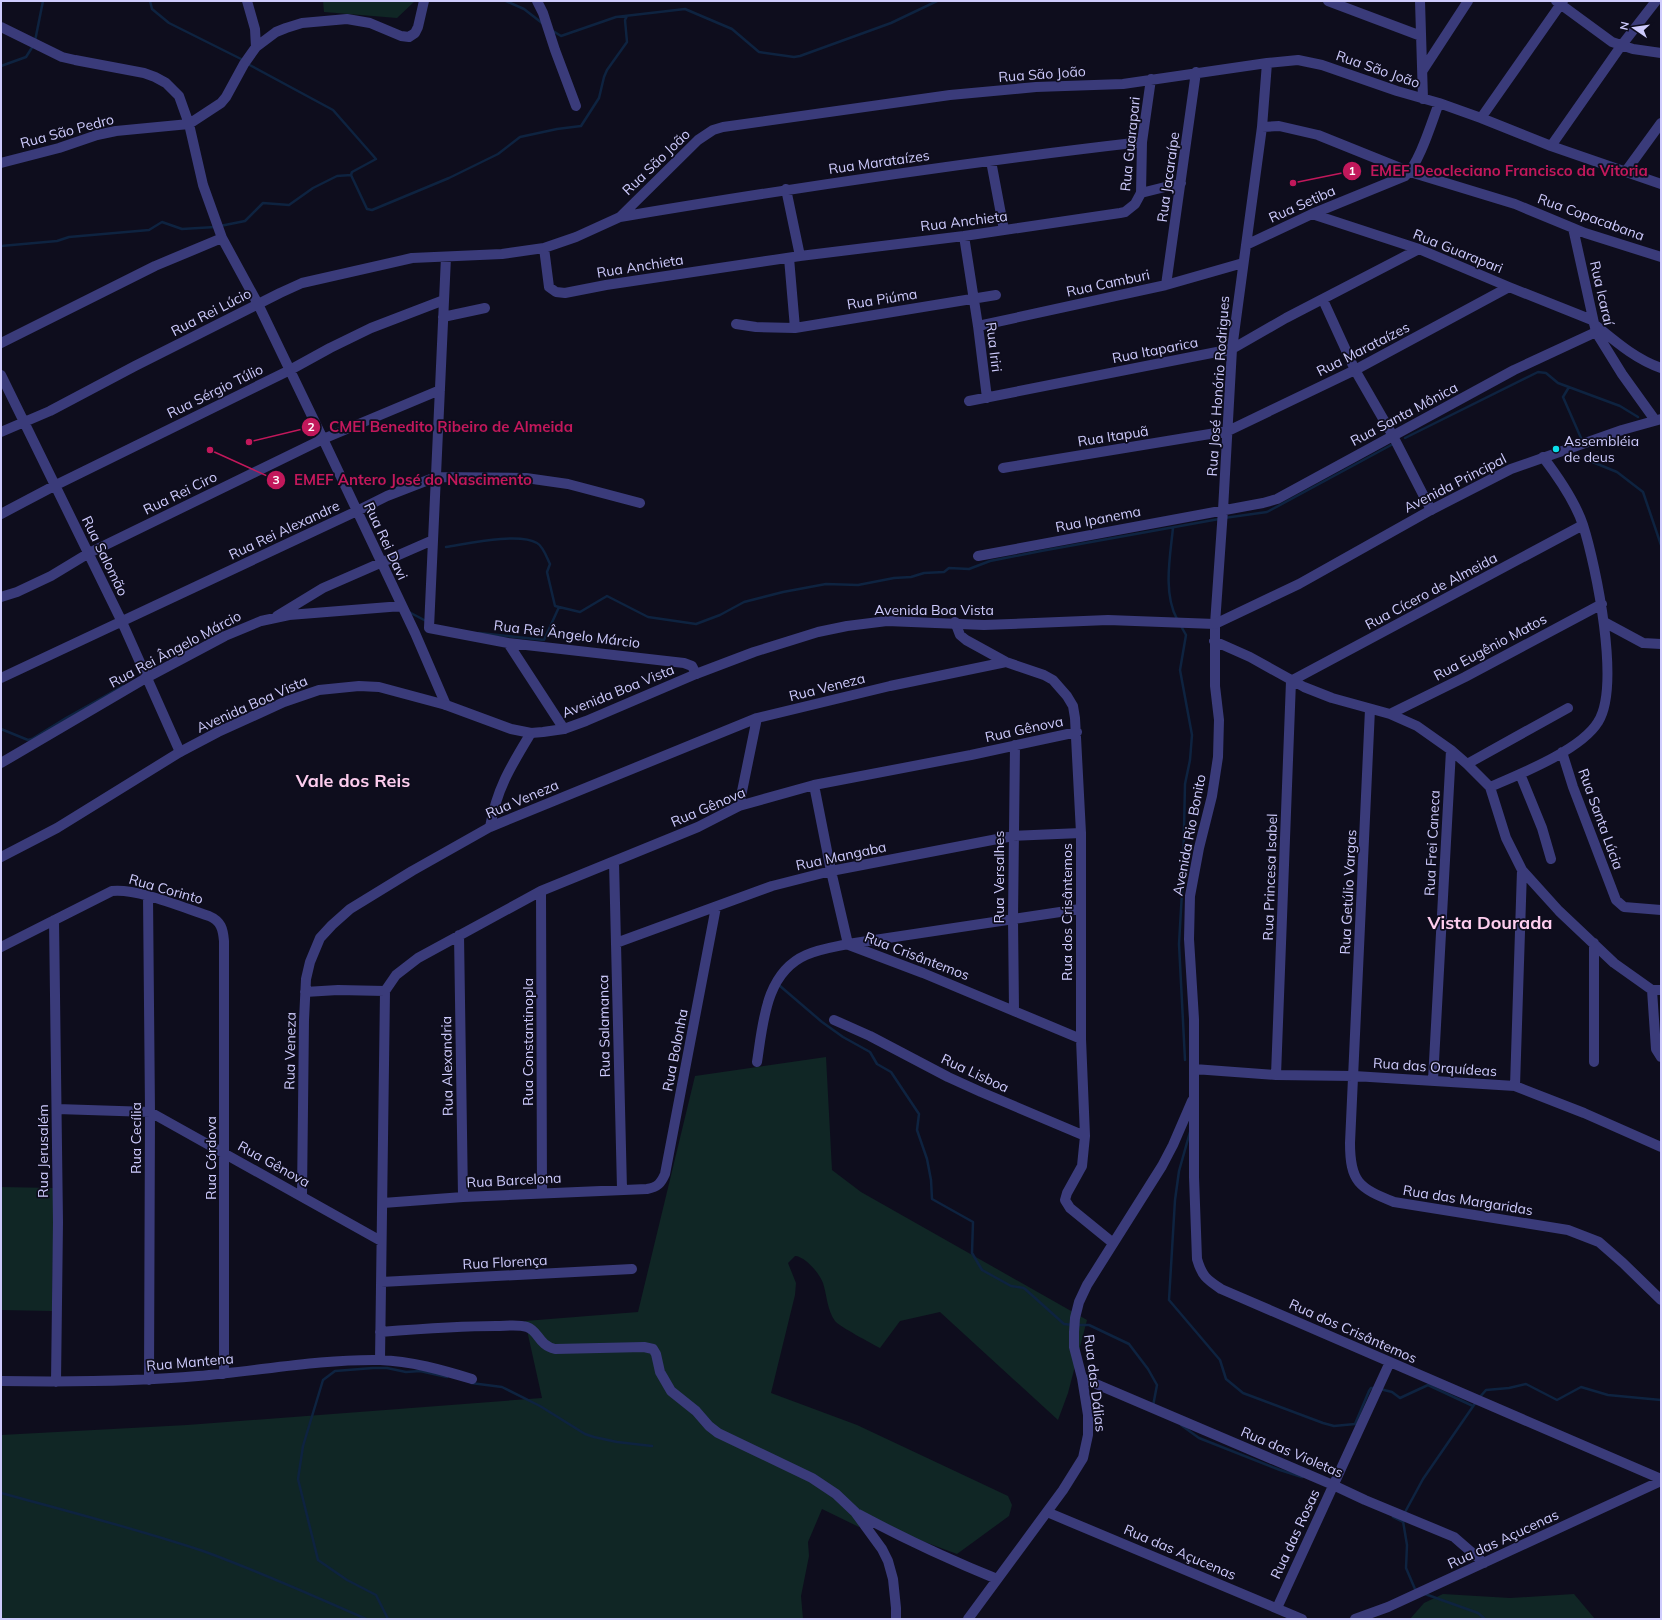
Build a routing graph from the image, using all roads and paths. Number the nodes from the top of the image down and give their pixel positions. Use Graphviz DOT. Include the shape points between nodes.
graph roads {
  1 [pos="247,1"];
  2 [pos="424,1"];
  3 [pos="537,1"];
  4 [pos="1328,1"];
  5 [pos="1420,1"];
  6 [pos="1468,1"];
  7 [pos="1656,1"];
  8 [pos="1560,2"];
  9 [pos="1,28"];
  10 [pos="1422,36"];
  11 [pos="1621,46"];
  12 [pos="256,47"];
  13 [pos="1661,53"];
  14 [pos="1267,63"];
  15 [pos="1423,70"];
  16 [pos="1196,72"];
  17 [pos="1151,79"];
  18 [pos="1423,99"];
  19 [pos="1439,103"];
  20 [pos="576,106"];
  21 [pos="1481,118"];
  22 [pos="1661,123"];
  23 [pos="189,124"];
  24 [pos="1262,127"];
  25 [pos="1142,142"];
  26 [pos="1551,146"];
  27 [pos="991,161"];
  28 [pos="1,163"];
  29 [pos="1626,171"];
  30 [pos="1410,172"];
  31 [pos="1180,184"];
  32 [pos="1661,184"];
  33 [pos="786,189"];
  34 [pos="1141,193"];
  35 [pos="1129,209"];
  36 [pos="1312,214"];
  37 [pos="620,217"];
  38 [pos="1573,228"];
  39 [pos="1004,230"];
  40 [pos="964,236"];
  41 [pos="222,238"];
  42 [pos="1246,245"];
  43 [pos="544,248"];
  44 [pos="1419,249"];
  45 [pos="800,256"];
  46 [pos="446,257"];
  47 [pos="1661,257"];
  48 [pos="789,258"];
  49 [pos="1243,263"];
  50 [pos="1166,285"];
  51 [pos="1509,287"];
  52 [pos="996,295"];
  53 [pos="973,298"];
  54 [pos="444,300"];
  55 [pos="1323,300"];
  56 [pos="258,304"];
  57 [pos="485,308"];
  58 [pos="443,317"];
  59 [pos="736,324"];
  60 [pos="1594,325"];
  61 [pos="978,326"];
  62 [pos="795,328"];
  63 [pos="1,343"];
  64 [pos="1232,349"];
  65 [pos="1661,368"];
  66 [pos="290,370"];
  67 [pos="1355,370"];
  68 [pos="1,375"];
  69 [pos="440,390"];
  70 [pos="987,398"];
  71 [pos="969,401"];
  72 [pos="1658,419"];
  73 [pos="25,421"];
  74 [pos="1228,431"];
  75 [pos="1,432"];
  76 [pos="1393,436"];
  77 [pos="323,439"];
  78 [pos="1543,457"];
  79 [pos="1003,468"];
  80 [pos="436,477"];
  81 [pos="54,486"];
  82 [pos="640,503"];
  83 [pos="1223,510"];
  84 [pos="1432,510"];
  85 [pos="357,511"];
  86 [pos="1,514"];
  87 [pos="1583,525"];
  88 [pos="433,540"];
  89 [pos="89,553"];
  90 [pos="978,556"];
  91 [pos="382,564"];
  92 [pos="1,598"];
  93 [pos="1602,604"];
  94 [pos="402,606"];
  95 [pos="275,617"];
  96 [pos="122,622"];
  97 [pos="955,622"];
  98 [pos="1604,622"];
  99 [pos="1215,624"];
  100 [pos="429,628"];
  101 [pos="415,633"];
  102 [pos="1214,641"];
  103 [pos="508,643"];
  104 [pos="1661,644"];
  105 [pos="1006,662"];
  106 [pos="696,674"];
  107 [pos="1,678"];
  108 [pos="146,678"];
  109 [pos="1291,682"];
  110 [pos="446,705"];
  111 [pos="1568,708"];
  112 [pos="1370,709"];
  113 [pos="1390,714"];
  114 [pos="757,718"];
  115 [pos="564,729"];
  116 [pos="531,732"];
  117 [pos="1077,732"];
  118 [pos="1015,745"];
  119 [pos="1450,750"];
  120 [pos="180,752"];
  121 [pos="1562,752"];
  122 [pos="1,763"];
  123 [pos="1467,764"];
  124 [pos="1520,774"];
  125 [pos="814,785"];
  126 [pos="1490,787"];
  127 [pos="739,806"];
  128 [pos="490,827"];
  129 [pos="1081,833"];
  130 [pos="1014,836"];
  131 [pos="1,857"];
  132 [pos="1551,859"];
  133 [pos="614,862"];
  134 [pos="1522,870"];
  135 [pos="831,871"];
  136 [pos="541,891"];
  137 [pos="148,896"];
  138 [pos="716,907"];
  139 [pos="1080,909"];
  140 [pos="1661,910"];
  141 [pos="1013,919"];
  142 [pos="54,920"];
  143 [pos="459,935"];
  144 [pos="224,941"];
  145 [pos="616,943"];
  146 [pos="1594,943"];
  147 [pos="848,944"];
  148 [pos="1,947"];
  149 [pos="1656,990"];
  150 [pos="385,991"];
  151 [pos="305,992"];
  152 [pos="1014,1010"];
  153 [pos="834,1020"];
  154 [pos="1081,1039"];
  155 [pos="1658,1053"];
  156 [pos="757,1062"];
  157 [pos="1594,1062"];
  158 [pos="1194,1072"];
  159 [pos="1276,1074"];
  160 [pos="1354,1076"];
  161 [pos="1433,1080"];
  162 [pos="1515,1086"];
  163 [pos="1194,1095"];
  164 [pos="57,1109"];
  165 [pos="150,1112"];
  166 [pos="1085,1136"];
  167 [pos="1661,1147"];
  168 [pos="225,1153"];
  169 [pos="622,1189"];
  170 [pos="647,1189"];
  171 [pos="542,1193"];
  172 [pos="302,1195"];
  173 [pos="463,1197"];
  174 [pos="383,1203"];
  175 [pos="381,1240"];
  176 [pos="1113,1243"];
  177 [pos="632,1269"];
  178 [pos="381,1282"];
  179 [pos="1661,1300"];
  180 [pos="380,1332"];
  181 [pos="380,1360"];
  182 [pos="1390,1362"];
  183 [pos="224,1374"];
  184 [pos="1082,1378"];
  185 [pos="472,1379"];
  186 [pos="149,1380"];
  187 [pos="1,1381"];
  188 [pos="56,1382"];
  189 [pos="1661,1480"];
  190 [pos="1333,1485"];
  191 [pos="855,1512"];
  192 [pos="1047,1512"];
  193 [pos="1484,1563"];
  194 [pos="998,1579"];
  195 [pos="1277,1608"];
  196 [pos="896,1619"];
  197 [pos="968,1619"];
  198 [pos="1302,1619"];
  199 [pos="1355,1619"];
  1 -- 12 [label="street"];
  2 -- 12 [label="street" via="418,27 409,37 370,23 347,19 302,23 276,32"];
  3 -- 20 [label="street"];
  4 -- 10 [label="street"];
  5 -- 10 [label="street"];
  6 -- 15 [label="street"];
  7 -- 11 [label="street"];
  8 -- 11 [label="street" via="1605,38"];
  8 -- 21 [label="street"];
  9 -- 23 [label="street, Rua Rei Davi" via="62,57 155,77 166,83 179,96"];
  10 -- 15 [label="street"];
  11 -- 13 [label="street"];
  11 -- 26 [label="street"];
  12 -- 23 [label="street" via="226,97"];
  14 -- 16 [label="street, Rua São João"];
  14 -- 18 [label="street, Rua São João" via="1310,61"];
  14 -- 24 [label="street, Rua José Honório Rodrigues"];
  15 -- 18 [label="street"];
  16 -- 17 [label="street, Rua São João"];
  16 -- 31 [label="street, Rua Jacaraípe"];
  17 -- 25 [label="street, Rua Guarapari"];
  17 -- 37 [label="street, Rua São João" via="1123,84 1036,86 950,95 723,127 698,140"];
  18 -- 19 [label="street, Rua São João"];
  19 -- 21 [label="street, Rua São João"];
  19 -- 30 [label="street" via="1416,163"];
  21 -- 26 [label="street, Rua São João"];
  22 -- 29 [label="street"];
  23 -- 28 [label="street, Rua São Pedro" via="97,135"];
  23 -- 41 [label="street, Rua Rei Davi" via="203,185"];
  24 -- 30 [label="street, Rua Copacabana" via="1279,126 1318,135"];
  24 -- 42 [label="street, Rua José Honório Rodrigues"];
  25 -- 27 [label="street, Rua Marataízes"];
  25 -- 34 [label="street, Rua Guarapari"];
  26 -- 29 [label="street, Rua São João"];
  27 -- 33 [label="street, Rua Marataízes"];
  27 -- 39 [label="street"];
  29 -- 32 [label="street, Rua São João"];
  30 -- 36 [label="street, Rua Setiba" via="1399,179"];
  30 -- 38 [label="street, Rua Copacabana" via="1514,204"];
  31 -- 34 [label="street"];
  31 -- 50 [label="street, Rua Jacaraípe"];
  33 -- 37 [label="street, Rua Marataízes"];
  33 -- 45 [label="street"];
  34 -- 35 [label="street, Rua Guarapari"];
  35 -- 39 [label="street, Rua Anchieta" via="1120,214"];
  36 -- 42 [label="street, Rua Setiba"];
  36 -- 44 [label="street, Rua Guarapari"];
  37 -- 43 [label="street, Rua São João"];
  38 -- 47 [label="street, Rua Copacabana"];
  38 -- 60 [label="street, Rua Icaraí"];
  39 -- 40 [label="street, Rua Anchieta"];
  40 -- 45 [label="street, Rua Anchieta"];
  40 -- 53 [label="street"];
  41 -- 56 [label="street, Rua Rei Davi"];
  41 -- 63 [label="street" via="176,256"];
  42 -- 49 [label="street, Rua José Honório Rodrigues"];
  43 -- 46 [label="street, Rua São João" via="502,254"];
  43 -- 48 [label="street, Rua Anchieta" via="549,287 560,293"];
  44 -- 51 [label="street, Rua Guarapari"];
  44 -- 55 [label="street, Rua Itaparica"];
  45 -- 48 [label="street, Rua Anchieta"];
  46 -- 54 [label="street"];
  46 -- 56 [label="street, Rua Rei Lúcio" via="412,258 302,283"];
  48 -- 62 [label="street"];
  49 -- 50 [label="street, Rua Camburi"];
  49 -- 64 [label="street, Rua José Honório Rodrigues"];
  50 -- 61 [label="street, Rua Camburi"];
  51 -- 60 [label="street, Rua Guarapari"];
  51 -- 67 [label="street, Rua Marataízes"];
  52 -- 53 [label="street, Rua Piúma"];
  53 -- 61 [label="street, Rua Iriri"];
  53 -- 62 [label="street, Rua Piúma"];
  54 -- 58 [label="street"];
  54 -- 66 [label="street, Rua Sérgio Túlio" via="371,328"];
  55 -- 64 [label="street, Rua Itaparica"];
  55 -- 67 [label="street"];
  56 -- 66 [label="street, Rua Rei Davi"];
  56 -- 73 [label="street, Rua Rei Lúcio" via="50,411"];
  57 -- 58 [label="street"];
  58 -- 69 [label="street"];
  59 -- 62 [label="street, Rua Piúma"];
  60 -- 65 [label="street, Rua Guarapari" via="1642,360"];
  60 -- 72 [label="street, Rua Icaraí" via="1622,374"];
  60 -- 76 [label="street, Rua Santa Mônica"];
  61 -- 70 [label="street, Rua Iriri"];
  64 -- 70 [label="street, Rua Itaparica"];
  64 -- 74 [label="street, Rua José Honório Rodrigues"];
  66 -- 77 [label="street, Rua Rei Davi"];
  66 -- 81 [label="street, Rua Sérgio Túlio"];
  67 -- 74 [label="street, Rua Marataízes"];
  67 -- 76 [label="street"];
  68 -- 73 [label="street, Rua Salomão"];
  69 -- 77 [label="street, Rua Rei Ciro"];
  69 -- 80 [label="street"];
  70 -- 71 [label="street, Rua Itaparica"];
  72 -- 78 [label="street, Avenida Principal"];
  73 -- 75 [label="street, Rua Rei Lúcio"];
  73 -- 81 [label="street, Rua Salomão"];
  74 -- 79 [label="street, Rua Itapuã"];
  74 -- 83 [label="street, Rua José Honório Rodrigues"];
  76 -- 83 [label="street, Rua Santa Mônica" via="1278,499"];
  76 -- 84 [label="street"];
  77 -- 85 [label="street, Rua Rei Davi"];
  77 -- 89 [label="street, Rua Rei Ciro"];
  78 -- 84 [label="street, Avenida Principal" via="1510,469"];
  78 -- 87 [label="street" via="1559,478"];
  80 -- 82 [label="street, Rua Rei Alexandre" via="533,479 568,484"];
  80 -- 85 [label="street, Rua Rei Alexandre"];
  80 -- 88 [label="street"];
  81 -- 86 [label="street, Rua Sérgio Túlio"];
  81 -- 89 [label="street, Rua Salomão"];
  83 -- 90 [label="street, Rua Ipanema"];
  83 -- 99 [label="street, Rua José Honório Rodrigues"];
  84 -- 99 [label="street, Avenida Principal" via="1299,584"];
  85 -- 91 [label="street, Rua Rei Davi"];
  85 -- 96 [label="street, Rua Rei Alexandre"];
  87 -- 93 [label="street"];
  87 -- 109 [label="street, Rua Cícero de Almeida"];
  88 -- 91 [label="street"];
  88 -- 100 [label="street"];
  89 -- 92 [label="street, Rua Rei Ciro" via="51,576"];
  89 -- 96 [label="street, Rua Salomão"];
  91 -- 94 [label="street, Rua Rei Davi"];
  91 -- 95 [label="street" via="323,588"];
  93 -- 98 [label="street"];
  93 -- 113 [label="street, Rua Eugênio Matos"];
  94 -- 95 [label="street, Rua Rei Ângelo Márcio"];
  94 -- 101 [label="street, Rua Rei Davi"];
  95 -- 108 [label="street, Rua Rei Ângelo Márcio" via="225,636"];
  96 -- 107 [label="street, Rua Rei Alexandre"];
  96 -- 108 [label="street, Rua Salomão"];
  97 -- 99 [label="street, Avenida Boa Vista" via="984,625 1108,620"];
  97 -- 105 [label="street, Rua dos Crisântemos" via="960,635"];
  97 -- 106 [label="street, Avenida Boa Vista" via="887,621 847,626 818,632 754,652"];
  98 -- 104 [label="street" via="1639,642"];
  98 -- 121 [label="street" via="1608,682 1602,714 1598,723 1583,738"];
  99 -- 102 [label="street, Avenida Rio Bonito"];
  100 -- 101 [label="street"];
  100 -- 103 [label="street, Rua Rei Ângelo Márcio"];
  101 -- 110 [label="street, Rua Rei Davi"];
  102 -- 109 [label="street"];
  102 -- 158 [label="street, Avenida Rio Bonito" via="1219,720 1218,757 1190,896"];
  103 -- 106 [label="street, Rua Rei Ângelo Márcio" via="684,663 692,666"];
  103 -- 115 [label="street"];
  105 -- 114 [label="street, Rua Veneza" via="890,686"];
  105 -- 117 [label="street, Rua dos Crisântemos" via="1044,674 1060,686 1073,706"];
  106 -- 115 [label="street, Avenida Boa Vista"];
  108 -- 120 [label="street, Rua Salomão"];
  108 -- 122 [label="street, Rua Rei Ângelo Márcio"];
  109 -- 112 [label="street"];
  109 -- 159 [label="street, Rua Princesa Isabel"];
  110 -- 116 [label="street, Avenida Boa Vista" via="511,729"];
  110 -- 120 [label="street, Avenida Boa Vista" via="370,686 319,690 252,716"];
  111 -- 123 [label="street"];
  112 -- 113 [label="street"];
  112 -- 160 [label="street, Rua Getúlio Vargas"];
  113 -- 119 [label="street" via="1417,726"];
  114 -- 127 [label="street"];
  114 -- 128 [label="street, Rua Veneza"];
  115 -- 116 [label="street, Avenida Boa Vista"];
  116 -- 128 [label="street" via="508,770 495,803"];
  117 -- 118 [label="street, Rua Gênova"];
  117 -- 129 [label="street, Rua dos Crisântemos"];
  118 -- 125 [label="street, Rua Gênova"];
  118 -- 130 [label="street, Rua Versalhes"];
  119 -- 123 [label="street"];
  119 -- 161 [label="street, Rua Frei Caneca"];
  120 -- 131 [label="street, Avenida Boa Vista" via="57,828"];
  121 -- 124 [label="street"];
  121 -- 140 [label="street, Rua Santa Lúcia" via="1614,895 1620,905 1624,908"];
  123 -- 126 [label="street"];
  124 -- 126 [label="street"];
  124 -- 132 [label="street" via="1542,828"];
  125 -- 127 [label="street, Rua Gênova"];
  125 -- 135 [label="street, Rua Crisântemos"];
  126 -- 134 [label="street" via="1506,838"];
  127 -- 133 [label="street, Rua Gênova"];
  128 -- 151 [label="street, Rua Veneza" via="350,909 332,924 320,938 313,955"];
  129 -- 130 [label="street, Rua Mangaba"];
  129 -- 139 [label="street, Rua dos Crisântemos"];
  130 -- 135 [label="street, Rua Mangaba"];
  130 -- 141 [label="street, Rua Versalhes"];
  133 -- 136 [label="street, Rua Gênova"];
  133 -- 145 [label="street, Rua Salamanca"];
  134 -- 146 [label="street" via="1559,911"];
  134 -- 162 [label="street"];
  135 -- 138 [label="street, Rua Mangaba" via="772,886"];
  135 -- 147 [label="street, Rua Crisântemos"];
  136 -- 143 [label="street, Rua Gênova"];
  136 -- 171 [label="street, Rua Constantinopla"];
  137 -- 142 [label="street, Rua Corinto" via="112,890"];
  137 -- 144 [label="street, Rua Corinto" via="213,917 221,924"];
  137 -- 165 [label="street, Rua Cecília"];
  138 -- 145 [label="street, Rua Mangaba"];
  138 -- 170 [label="street, Rua Bolonha" via="666,1174 656,1188"];
  139 -- 141 [label="street"];
  139 -- 154 [label="street, Rua dos Crisântemos"];
  141 -- 147 [label="street"];
  141 -- 152 [label="street, Rua Versalhes"];
  142 -- 148 [label="street, Rua Corinto"];
  142 -- 164 [label="street, Rua Jerusalém"];
  143 -- 150 [label="street, Rua Gênova" via="404,968"];
  143 -- 173 [label="street, Rua Alexandria"];
  144 -- 168 [label="street, Rua Córdova"];
  145 -- 169 [label="street, Rua Salamanca"];
  146 -- 149 [label="street" via="1614,963"];
  146 -- 157 [label="street"];
  147 -- 152 [label="street, Rua Crisântemos"];
  147 -- 156 [label="street" via="818,950 805,956 794,962 776,982 765,1011"];
  149 -- 155 [label="street"];
  150 -- 151 [label="street"];
  150 -- 174 [label="street"];
  151 -- 172 [label="street, Rua Veneza"];
  152 -- 154 [label="street, Rua Crisântemos"];
  153 -- 166 [label="street, Rua Lisboa" via="948,1077"];
  154 -- 166 [label="street, Rua dos Crisântemos"];
  158 -- 159 [label="street, Rua das Orquídeas"];
  158 -- 163 [label="street, Avenida Rio Bonito"];
  159 -- 160 [label="street, Rua das Orquídeas"];
  160 -- 161 [label="street, Rua das Orquídeas"];
  160 -- 179 [label="street, Rua das Margaridas" via="1350,1160 1356,1178 1364,1187 1394,1202 1568,1230 1583,1235 1599,1242"];
  161 -- 162 [label="street, Rua das Orquídeas"];
  162 -- 167 [label="street, Rua das Orquídeas"];
  163 -- 176 [label="street, Rua das Dálias" via="1162,1166"];
  163 -- 182 [label="street, Rua dos Crisântemos" via="1197,1259 1206,1279 1221,1289"];
  164 -- 165 [label="street, Rua Gênova"];
  164 -- 188 [label="street, Rua Jerusalém"];
  165 -- 168 [label="street, Rua Gênova"];
  165 -- 186 [label="street, Rua Cecília"];
  166 -- 176 [label="street, Rua dos Crisântemos" via="1082,1166 1065,1200 1070,1208"];
  168 -- 172 [label="street, Rua Gênova"];
  168 -- 183 [label="street, Rua Córdova"];
  169 -- 170 [label="street, Rua Barcelona"];
  169 -- 171 [label="street, Rua Barcelona"];
  171 -- 173 [label="street, Rua Barcelona"];
  172 -- 175 [label="street, Rua Gênova"];
  173 -- 174 [label="street, Rua Barcelona"];
  174 -- 175 [label="street"];
  175 -- 178 [label="street"];
  176 -- 184 [label="street, Rua das Dálias" via="1079,1302 1075,1318 1074,1347"];
  177 -- 178 [label="street, Rua Florença"];
  178 -- 180 [label="street"];
  180 -- 181 [label="street"];
  180 -- 191 [label="street" via="522,1326 532,1330 548,1348 652,1349 656,1354 662,1377 671,1391 696,1411 708,1426 812,1478 836,1494"];
  181 -- 183 [label="street, Rua Mantena" via="306,1363"];
  181 -- 185 [label="street, Rua Mantena" via="430,1367"];
  182 -- 189 [label="street, Rua dos Crisântemos"];
  182 -- 190 [label="street, Rua das Rosas"];
  183 -- 186 [label="street, Rua Mantena"];
  184 -- 190 [label="street, Rua das Violetas"];
  184 -- 192 [label="street, Rua das Dálias" via="1088,1415 1087,1447 1076,1471"];
  186 -- 188 [label="street, Rua Mantena"];
  187 -- 188 [label="street, Rua Mantena"];
  189 -- 193 [label="street, Rua das Açucenas"];
  190 -- 193 [label="street, Rua das Violetas" via="1454,1537"];
  190 -- 195 [label="street, Rua das Rosas"];
  191 -- 194 [label="street" via="958,1563"];
  191 -- 196 [label="street" via="888,1561 893,1580"];
  192 -- 194 [label="street, Rua das Dálias"];
  192 -- 195 [label="street, Rua das Açucenas"];
  193 -- 199 [label="street, Rua das Açucenas" via="1388,1607"];
  194 -- 197 [label="street, Rua das Dálias"];
  195 -- 198 [label="street, Rua das Açucenas"];
}
